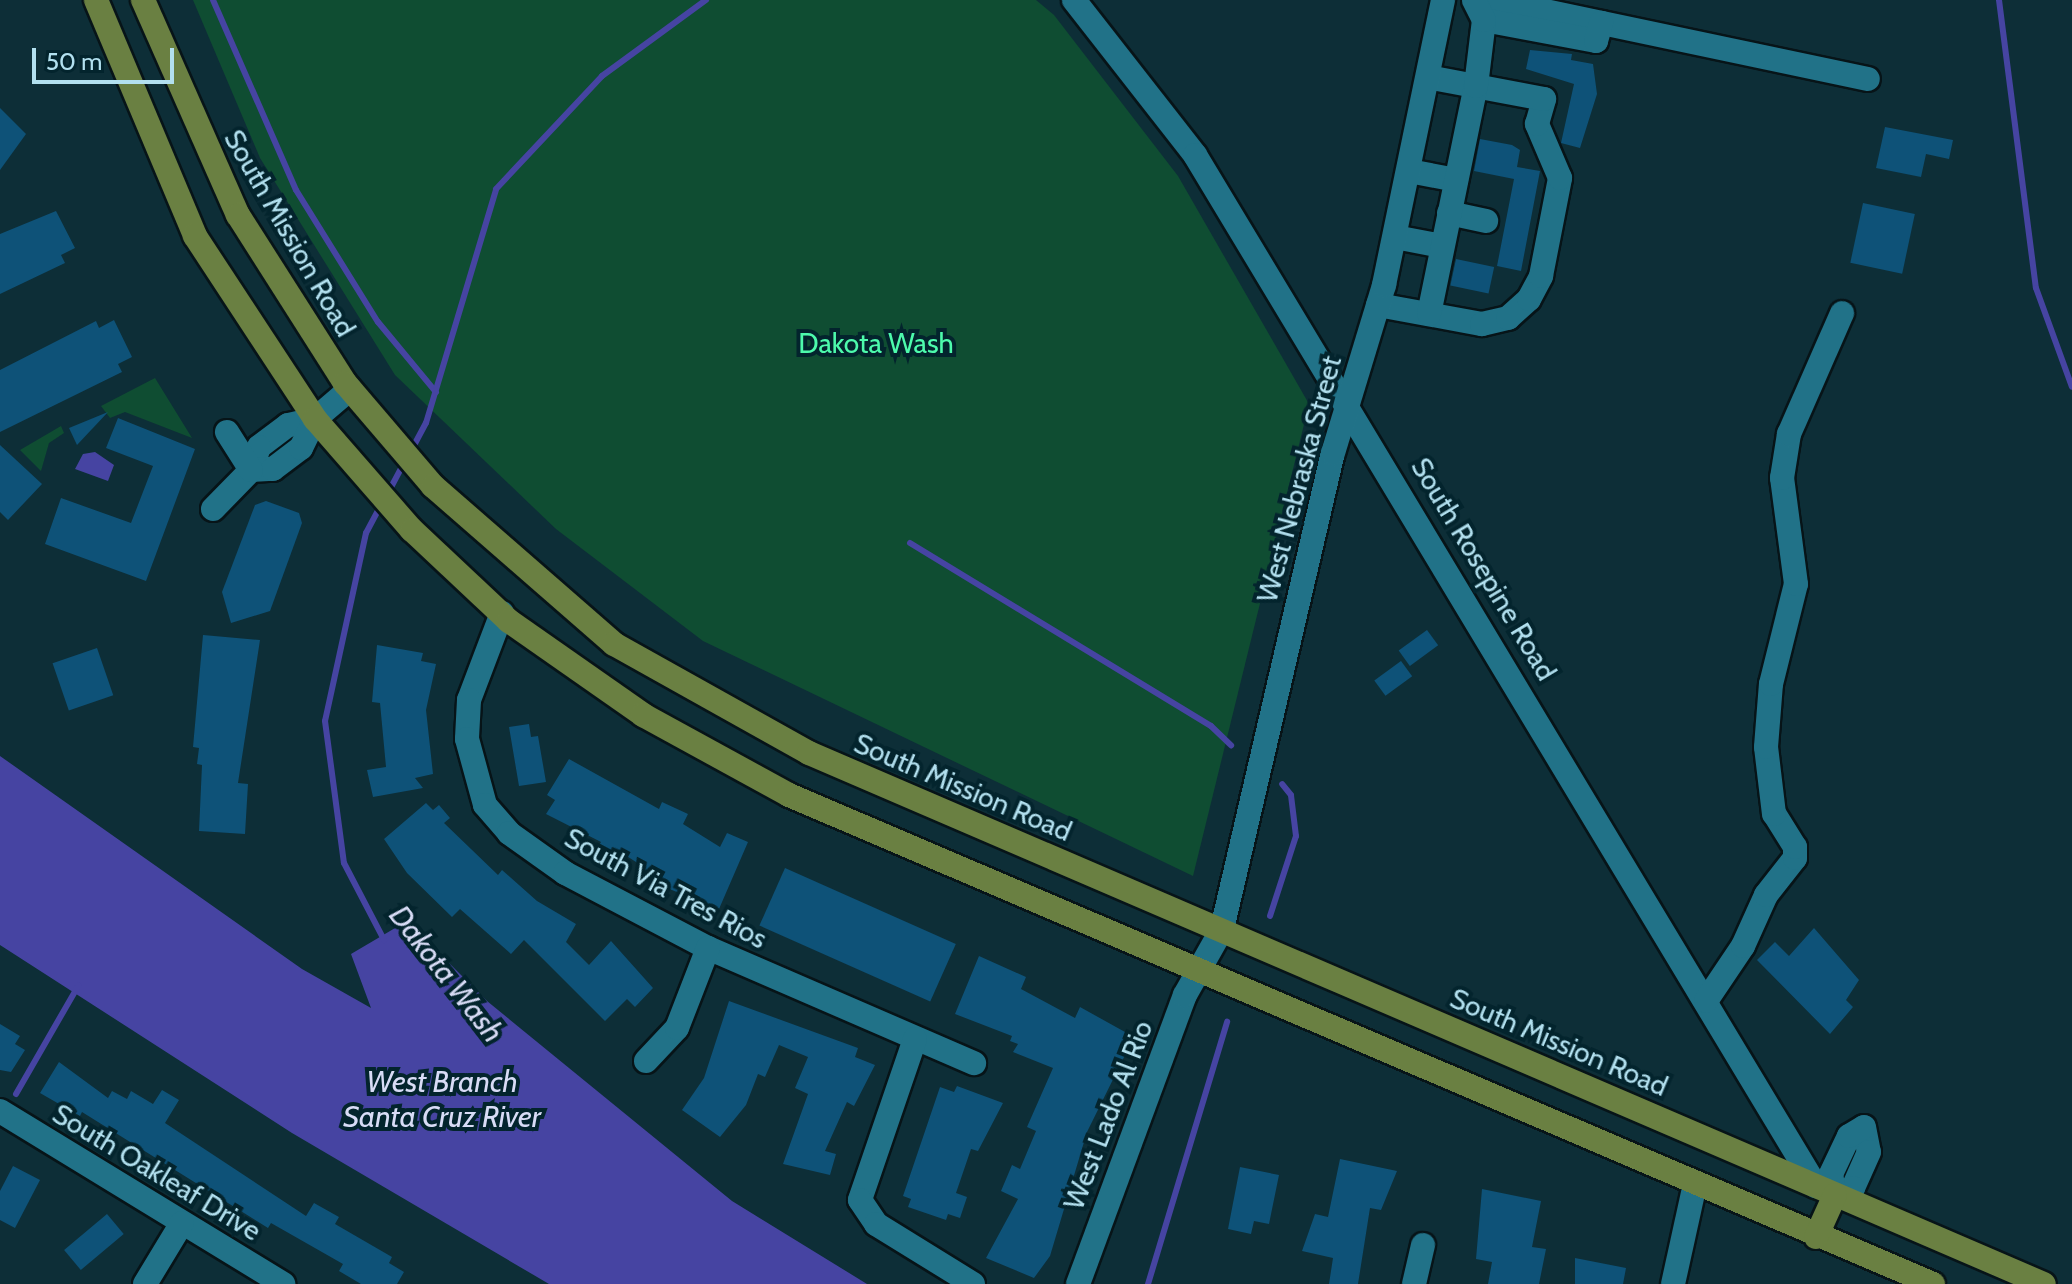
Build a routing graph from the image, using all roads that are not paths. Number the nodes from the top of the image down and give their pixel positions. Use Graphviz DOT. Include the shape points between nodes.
graph roads {
  1 [pos="96,0"];
  2 [pos="143,0"];
  3 [pos="1074,0"];
  4 [pos="1443,0"];
  5 [pos="1484,7"];
  6 [pos="1428,77"];
  7 [pos="1868,79"];
  8 [pos="1476,86"];
  9 [pos="1409,171"];
  10 [pos="1456,180"];
  11 [pos="1449,213"];
  12 [pos="1486,221"];
  13 [pos="1395,237"];
  14 [pos="1442,246"];
  15 [pos="1378,305"];
  16 [pos="1842,313"];
  17 [pos="1429,314"];
  18 [pos="350,389"];
  19 [pos="1349,401"];
  20 [pos="315,419"];
  21 [pos="229,436"];
  22 [pos="251,470"];
  23 [pos="213,509"];
  24 [pos="502,613"];
  25 [pos="744,720"];
  26 [pos="723,759"];
  27 [pos="1222,929"];
  28 [pos="708,948"];
  29 [pos="1199,969"];
  30 [pos="1706,1001"];
  31 [pos="915,1039"];
  32 [pos="646,1061"];
  33 [pos="974,1063"];
  34 [pos="1,1114"];
  35 [pos="1695,1184"];
  36 [pos="1825,1190"];
  37 [pos="182,1223"];
  38 [pos="1816,1237"];
  39 [pos="1423,1245"];
  40 [pos="1918,1281"];
  41 [pos="145,1284"];
  42 [pos="283,1284"];
  43 [pos="973,1284"];
  44 [pos="1078,1284"];
  45 [pos="1414,1284"];
  46 [pos="1673,1284"];
  47 [pos="2044,1284"];
  1 -- 20 [label="main road" via="195,236"];
  2 -- 18 [label="main road, South Mission Road" via="238,215 295,313"];
  3 -- 19 [label="street, South Rosepine Road" via="1195,155"];
  4 -- 6 [label="street, West Nebraska Street"];
  5 -- 7 [label="street" via="1601,23"];
  5 -- 8 [label="street"];
  6 -- 8 [label="street"];
  6 -- 9 [label="street, West Nebraska Street"];
  8 -- 10 [label="street"];
  8 -- 17 [label="street" via="1544,99 1537,124 1560,178 1541,276 1529,299 1508,318 1482,324"];
  9 -- 10 [label="street"];
  9 -- 13 [label="street, West Nebraska Street"];
  10 -- 11 [label="street"];
  11 -- 12 [label="street"];
  11 -- 14 [label="street"];
  13 -- 14 [label="street"];
  13 -- 15 [label="street, West Nebraska Street"];
  14 -- 17 [label="street"];
  15 -- 17 [label="street"];
  15 -- 19 [label="street, West Nebraska Street"];
  16 -- 30 [label="street" via="1789,434 1782,478 1796,584 1771,684 1766,747 1774,814 1795,847 1795,858 1766,895 1743,946"];
  18 -- 20 [label="street"];
  18 -- 25 [label="main road, South Mission Road" via="433,486 614,644"];
  19 -- 27 [label="street, West Nebraska Street"];
  19 -- 30 [label="street, South Rosepine Road"];
  20 -- 22 [label="street" via="288,425 259,447"];
  20 -- 24 [label="main road" via="412,530"];
  21 -- 22 [label="street"];
  22 -- 23 [label="street"];
  24 -- 26 [label="main road" via="643,715"];
  24 -- 28 [label="street, South Via Tres Rios" via="469,700 471,764 485,805 509,833 565,873"];
  25 -- 26 [label="main road"];
  25 -- 27 [label="main road, South Mission Road" via="1012,842"];
  26 -- 29 [label="main road" via="789,795"];
  27 -- 29 [label="street, West Nebraska Street"];
  27 -- 36 [label="main road, South Mission Road"];
  28 -- 31 [label="street, South Via Tres Rios"];
  28 -- 32 [label="street" via="677,1028"];
  29 -- 35 [label="main road"];
  29 -- 44 [label="street, West Lado Al Rio"];
  30 -- 36 [label="street, South Rosepine Road"];
  31 -- 33 [label="street, South Via Tres Rios"];
  31 -- 43 [label="street" via="860,1200 876,1224"];
  34 -- 37 [label="street, South Oakleaf Drive"];
  35 -- 38 [label="main road"];
  35 -- 46 [label="street"];
  36 -- 38 [label="main road"];
  36 -- 47 [label="main road, South Mission Road"];
  37 -- 41 [label="street"];
  37 -- 42 [label="street, South Oakleaf Drive"];
  38 -- 40 [label="main road"];
  39 -- 45 [label="street"];
}
